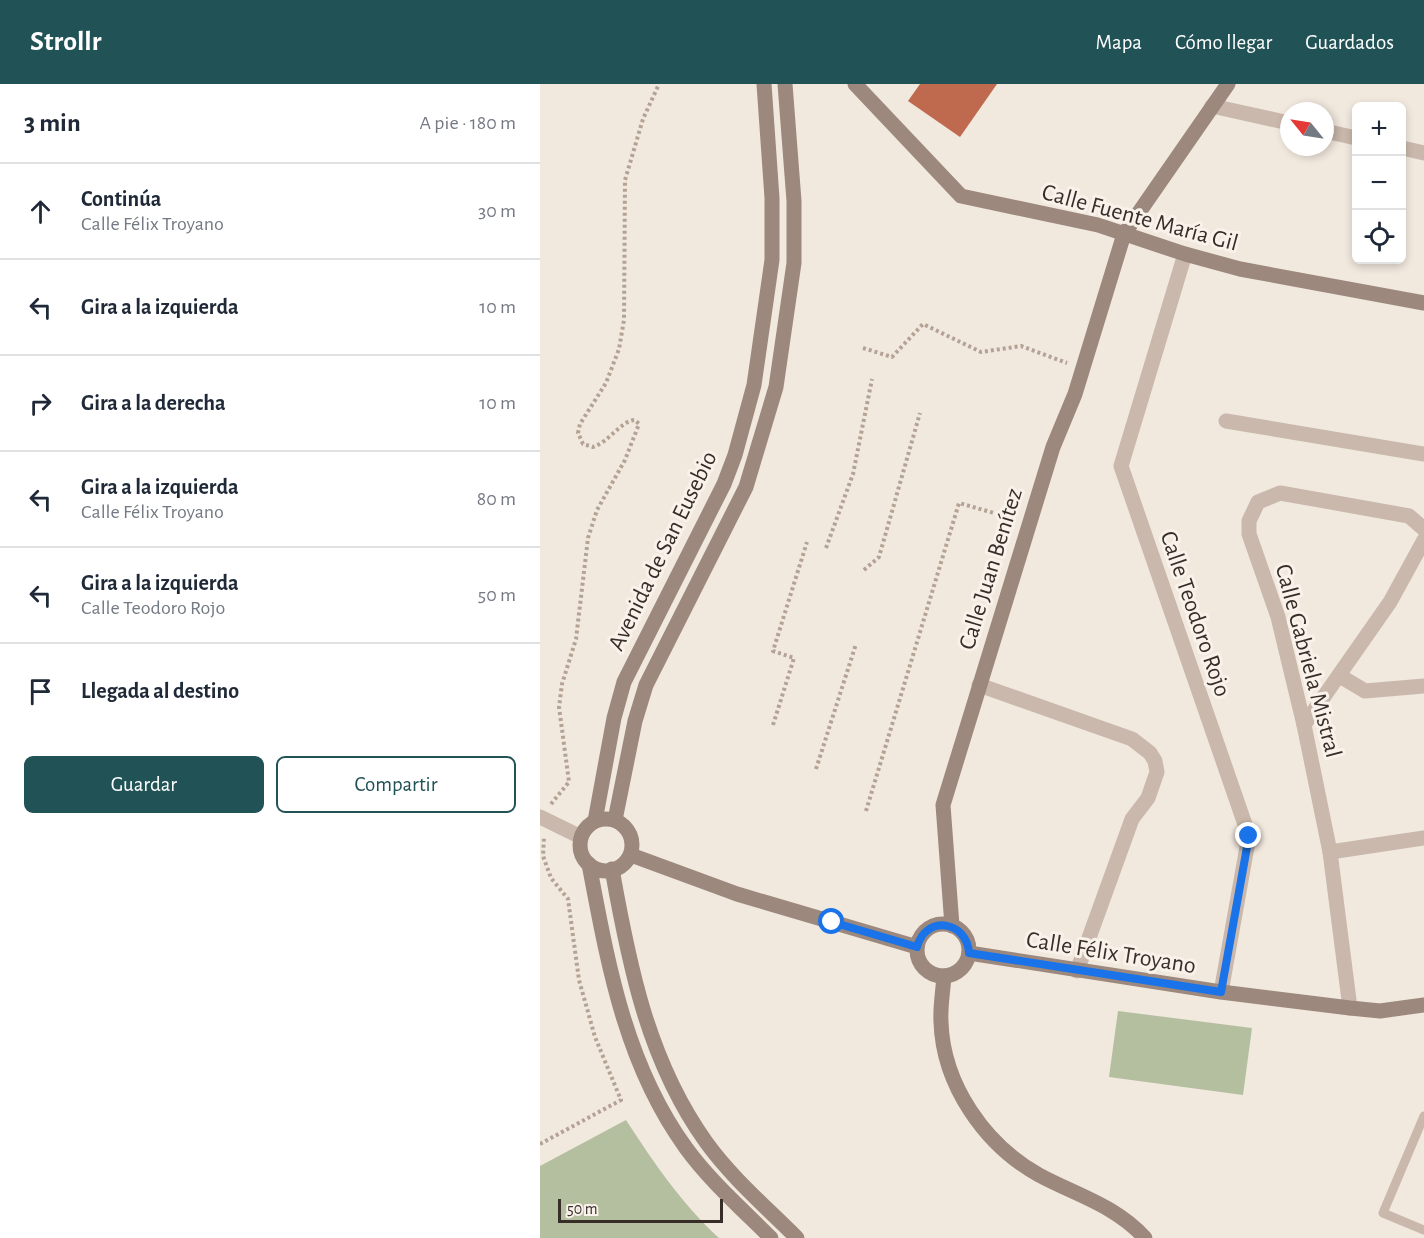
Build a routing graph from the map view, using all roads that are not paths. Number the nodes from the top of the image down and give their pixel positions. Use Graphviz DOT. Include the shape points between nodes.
graph roads {
  1 [pos="764,84"];
  2 [pos="785,84"];
  3 [pos="855,84"];
  4 [pos="1228,84"];
  5 [pos="1212,106"];
  6 [pos="1280,121"];
  7 [pos="1334,133"];
  8 [pos="1352,137"];
  9 [pos="1406,149"];
  10 [pos="1424,153"];
  11 [pos="1125,234"];
  12 [pos="1185,254"];
  13 [pos="1424,303"];
  14 [pos="1226,421"];
  15 [pos="1424,454"];
  16 [pos="1424,529"];
  17 [pos="1424,540"];
  18 [pos="1340,676"];
  19 [pos="979,685"];
  20 [pos="1424,686"];
  21 [pos="1304,725"];
  22 [pos="542,817"];
  23 [pos="615,820"];
  24 [pos="595,822"];
  25 [pos="581,837"];
  26 [pos="1424,838"];
  27 [pos="1330,852"];
  28 [pos="631,855"];
  29 [pos="589,864"];
  30 [pos="612,869"];
  31 [pos="952,926"];
  32 [pos="917,947"];
  33 [pos="969,953"];
  34 [pos="1077,971"];
  35 [pos="944,976"];
  36 [pos="1221,992"];
  37 [pos="1424,1005"];
  38 [pos="1350,1008"];
  39 [pos="1424,1116"];
  40 [pos="1424,1230"];
  41 [pos="771,1238"];
  42 [pos="797,1238"];
  43 [pos="1144,1238"];
  1 -- 24 [label="street, Avenida de San Eusebio" via="772,260 754,385 724,484 624,682"];
  2 -- 23 [label="street, Avenida de San Eusebio" via="794,201 794,263 774,397 746,487 646,685"];
  3 -- 11 [label="street, Calle Fuente María Gil" via="961,196"];
  4 -- 5 [label="street, Calle Juan Benítez"];
  5 -- 6 [label="street"];
  5 -- 11 [label="street, Calle Juan Benítez"];
  7 -- 8 [label="street"];
  9 -- 10 [label="street"];
  11 -- 12 [label="street, Calle Fuente María Gil"];
  11 -- 19 [label="street, Calle Juan Benítez"];
  12 -- 13 [label="street, Calle Fuente María Gil" via="1240,269"];
  12 -- 36 [label="street, Calle Teodoro Rojo" via="1121,466 1249,836"];
  14 -- 15 [label="street"];
  16 -- 21 [label="street, Calle Gabriela Mistral" via="1409,516 1280,493 1265,497 1253,508 1249,534 1278,618"];
  17 -- 18 [label="street" via="1390,602"];
  18 -- 20 [label="street" via="1365,691"];
  18 -- 21 [label="street"];
  19 -- 31 [label="street, Calle Juan Benítez" via="944,805"];
  19 -- 34 [label="street" via="1132,738 1155,761 1153,787 1132,819"];
  21 -- 27 [label="street, Calle Gabriela Mistral"];
  22 -- 25 [label="street"];
  23 -- 24 [label="street"];
  23 -- 28 [label="street" via="629,831"];
  24 -- 25 [label="street"];
  25 -- 29 [label="street" via="582,854"];
  26 -- 27 [label="street"];
  27 -- 38 [label="street, Calle Gabriela Mistral"];
  28 -- 30 [label="street"];
  28 -- 32 [label="street" via="737,894"];
  29 -- 30 [label="street" via="601,871"];
  29 -- 41 [label="street" via="607,960 639,1065 686,1148 711,1179"];
  30 -- 42 [label="street" via="627,954 659,1059 706,1142 731,1173"];
  31 -- 32 [label="street" via="943,924 928,930"];
  31 -- 33 [label="street" via="965,937"];
  32 -- 35 [label="street" via="923,968"];
  33 -- 34 [label="street, Calle Félix Troyano"];
  33 -- 35 [label="street" via="962,969 955,975"];
  34 -- 36 [label="street, Calle Félix Troyano"];
  35 -- 43 [label="street" via="941,1021 946,1054 961,1094 985,1131 1020,1162 1103,1204"];
  36 -- 38 [label="street, Calle Félix Troyano"];
  37 -- 38 [label="street, Calle Félix Troyano" via="1380,1011"];
  39 -- 40 [label="lane" via="1383,1213"];
}
